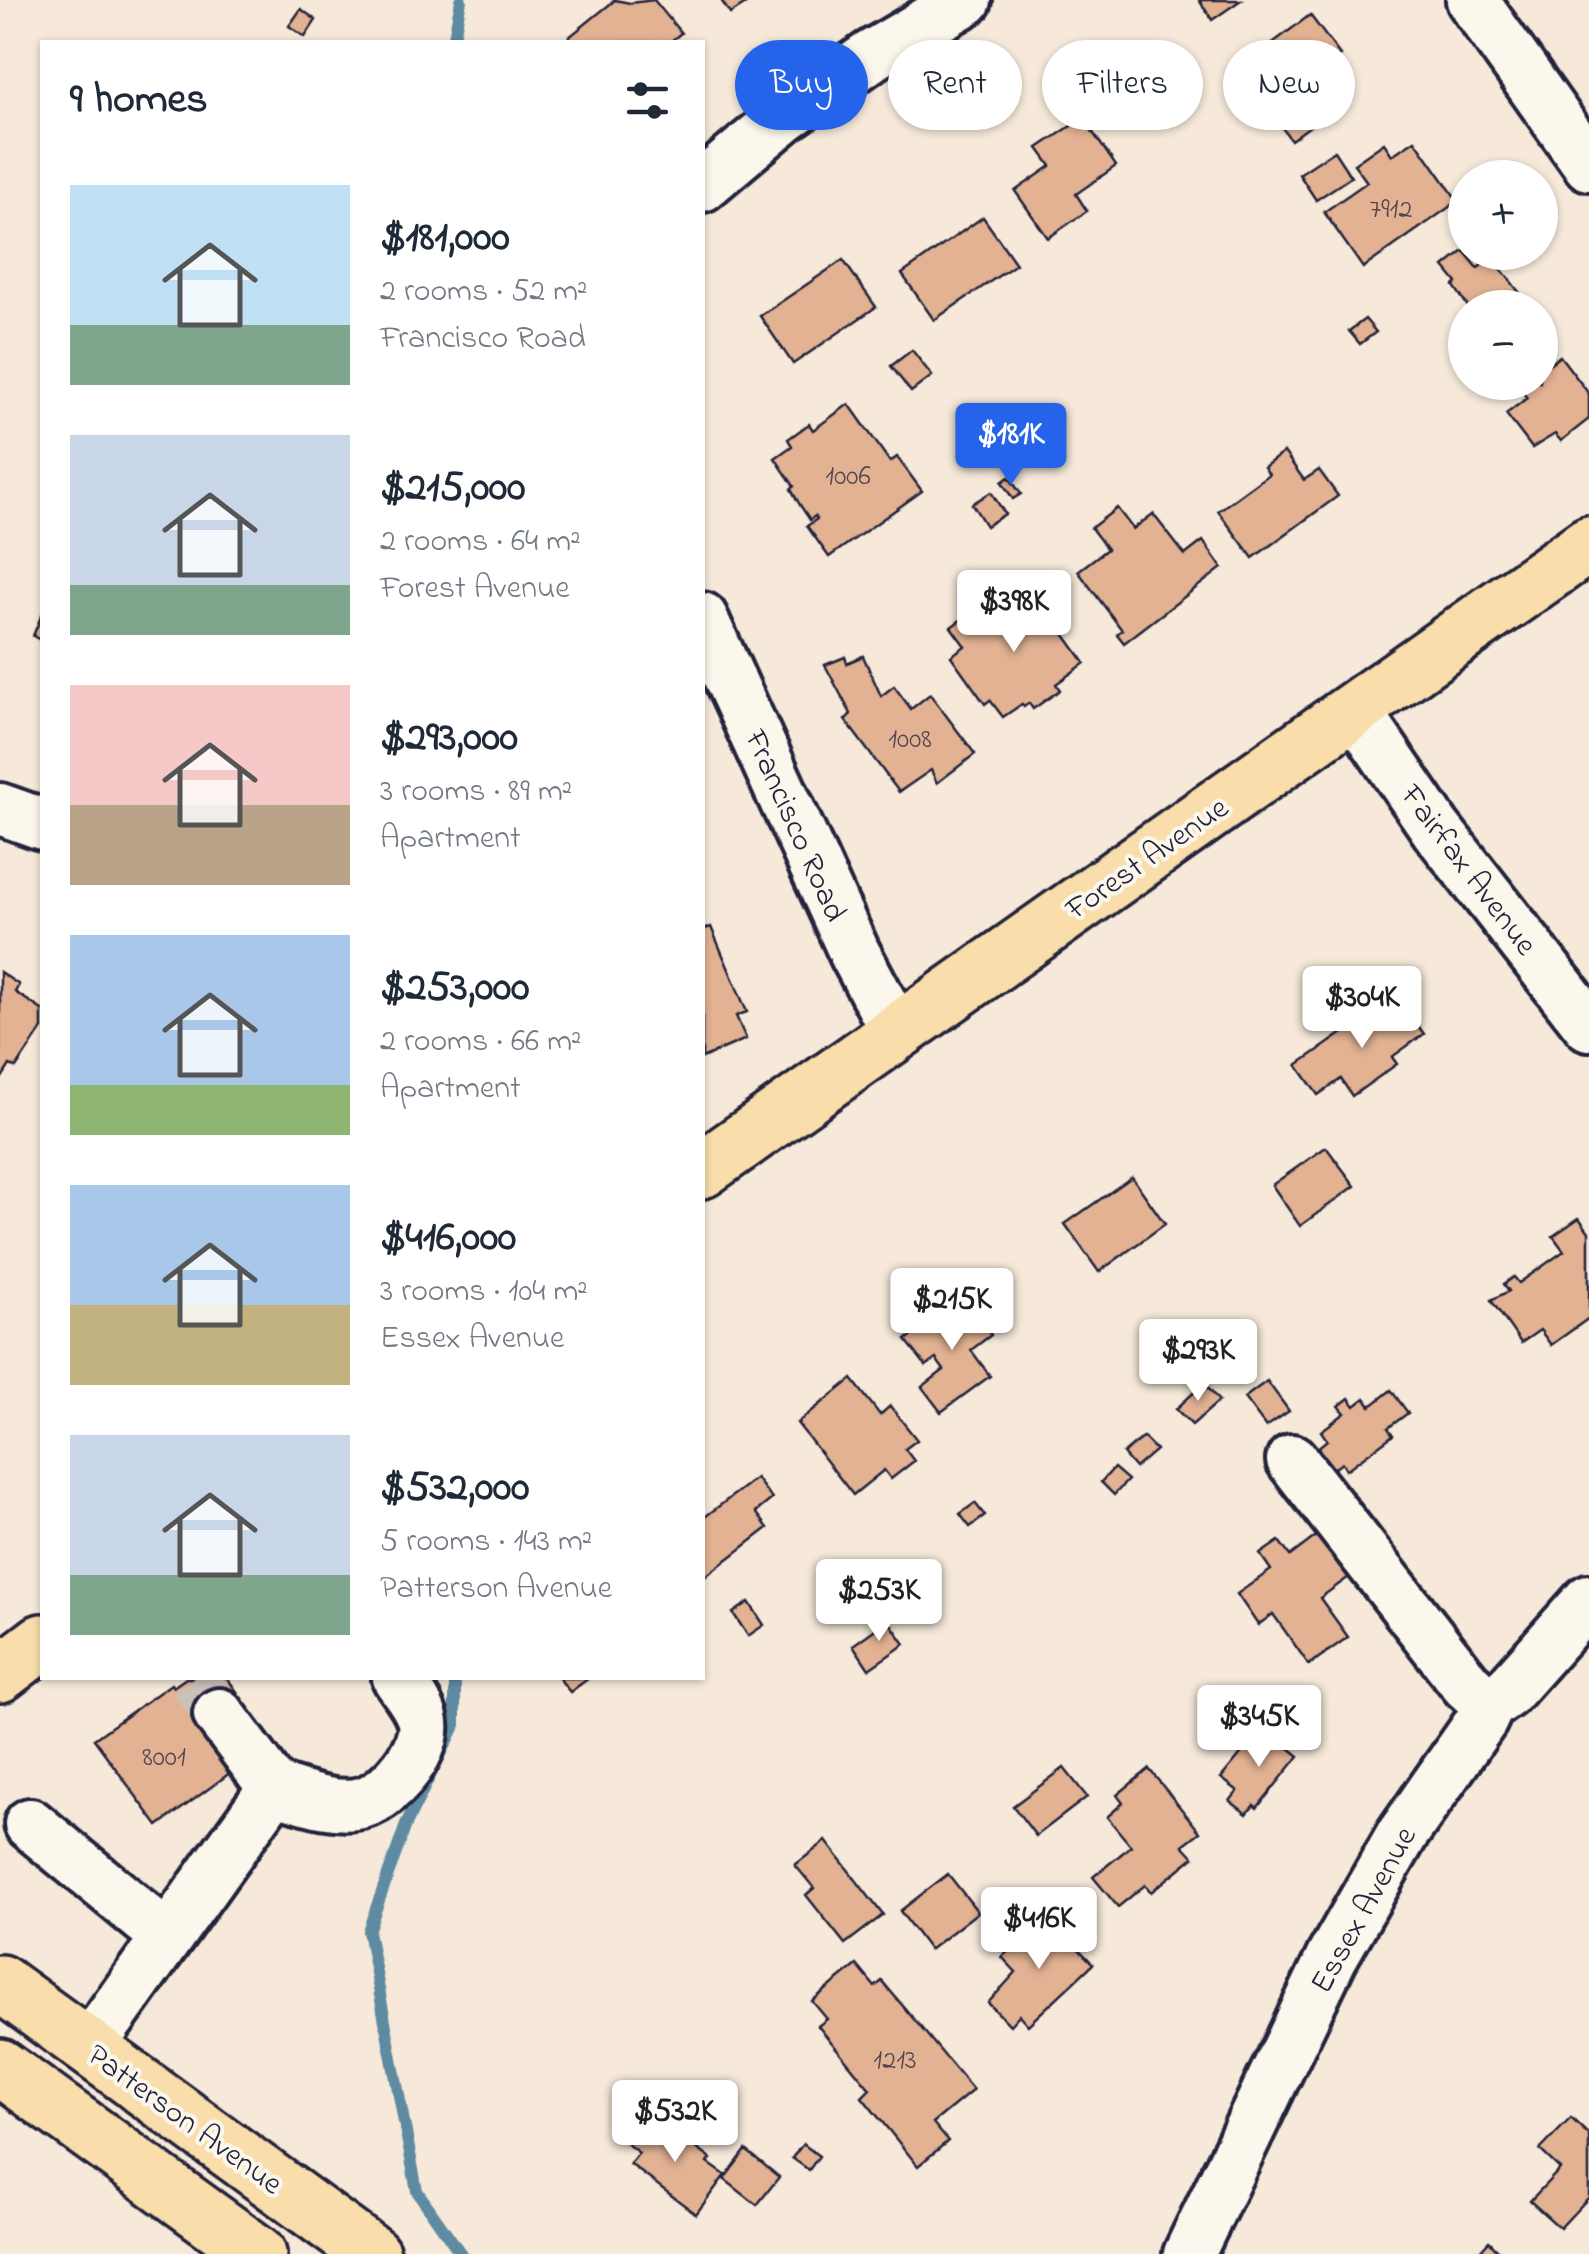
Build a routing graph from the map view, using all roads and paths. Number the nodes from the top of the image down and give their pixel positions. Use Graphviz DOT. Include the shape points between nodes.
graph roads {
  1 [pos="966,0"];
  2 [pos="1472,0"];
  3 [pos="1589,166"];
  4 [pos="705,183"];
  5 [pos="1589,544"];
  6 [pos="705,625"];
  7 [pos="1355,710"];
  8 [pos="0,809"];
  9 [pos="40,823"];
  10 [pos="1589,1025"];
  11 [pos="896,1030"];
  12 [pos="705,1168"];
  13 [pos="1292,1460"];
  14 [pos="1589,1600"];
  15 [pos="40,1644"];
  16 [pos="0,1674"];
  17 [pos="399,1680"];
  18 [pos="1488,1705"];
  19 [pos="218,1714"];
  20 [pos="274,1788"];
  21 [pos="30,1824"];
  22 [pos="167,1937"];
  23 [pos="0,1983"];
  24 [pos="88,2047"];
  25 [pos="0,2067"];
  26 [pos="356,2249"];
  27 [pos="258,2254"];
  28 [pos="1189,2254"];
  1 -- 4 [label="street" via="784,117"];
  2 -- 3 [label="street"];
  5 -- 7 [label="main road, Forest Avenue"];
  6 -- 11 [label="street, Francisco Road"];
  7 -- 10 [label="street, Fairfax Avenue" via="1436,829"];
  7 -- 11 [label="main road, Forest Avenue"];
  8 -- 9 [label="street"];
  11 -- 12 [label="main road, Forest Avenue"];
  13 -- 18 [label="street"];
  14 -- 18 [label="street, Essex Avenue"];
  15 -- 16 [label="main road"];
  17 -- 20 [label="street" via="423,1720 402,1778 365,1802 335,1804"];
  18 -- 28 [label="street, Essex Avenue" via="1332,1957"];
  19 -- 20 [label="street"];
  20 -- 22 [label="street"];
  21 -- 22 [label="street"];
  22 -- 24 [label="street"];
  23 -- 24 [label="main road, Patterson Avenue"];
  24 -- 26 [label="main road, Patterson Avenue"];
  25 -- 27 [label="main road, Patterson Avenue"];
}
